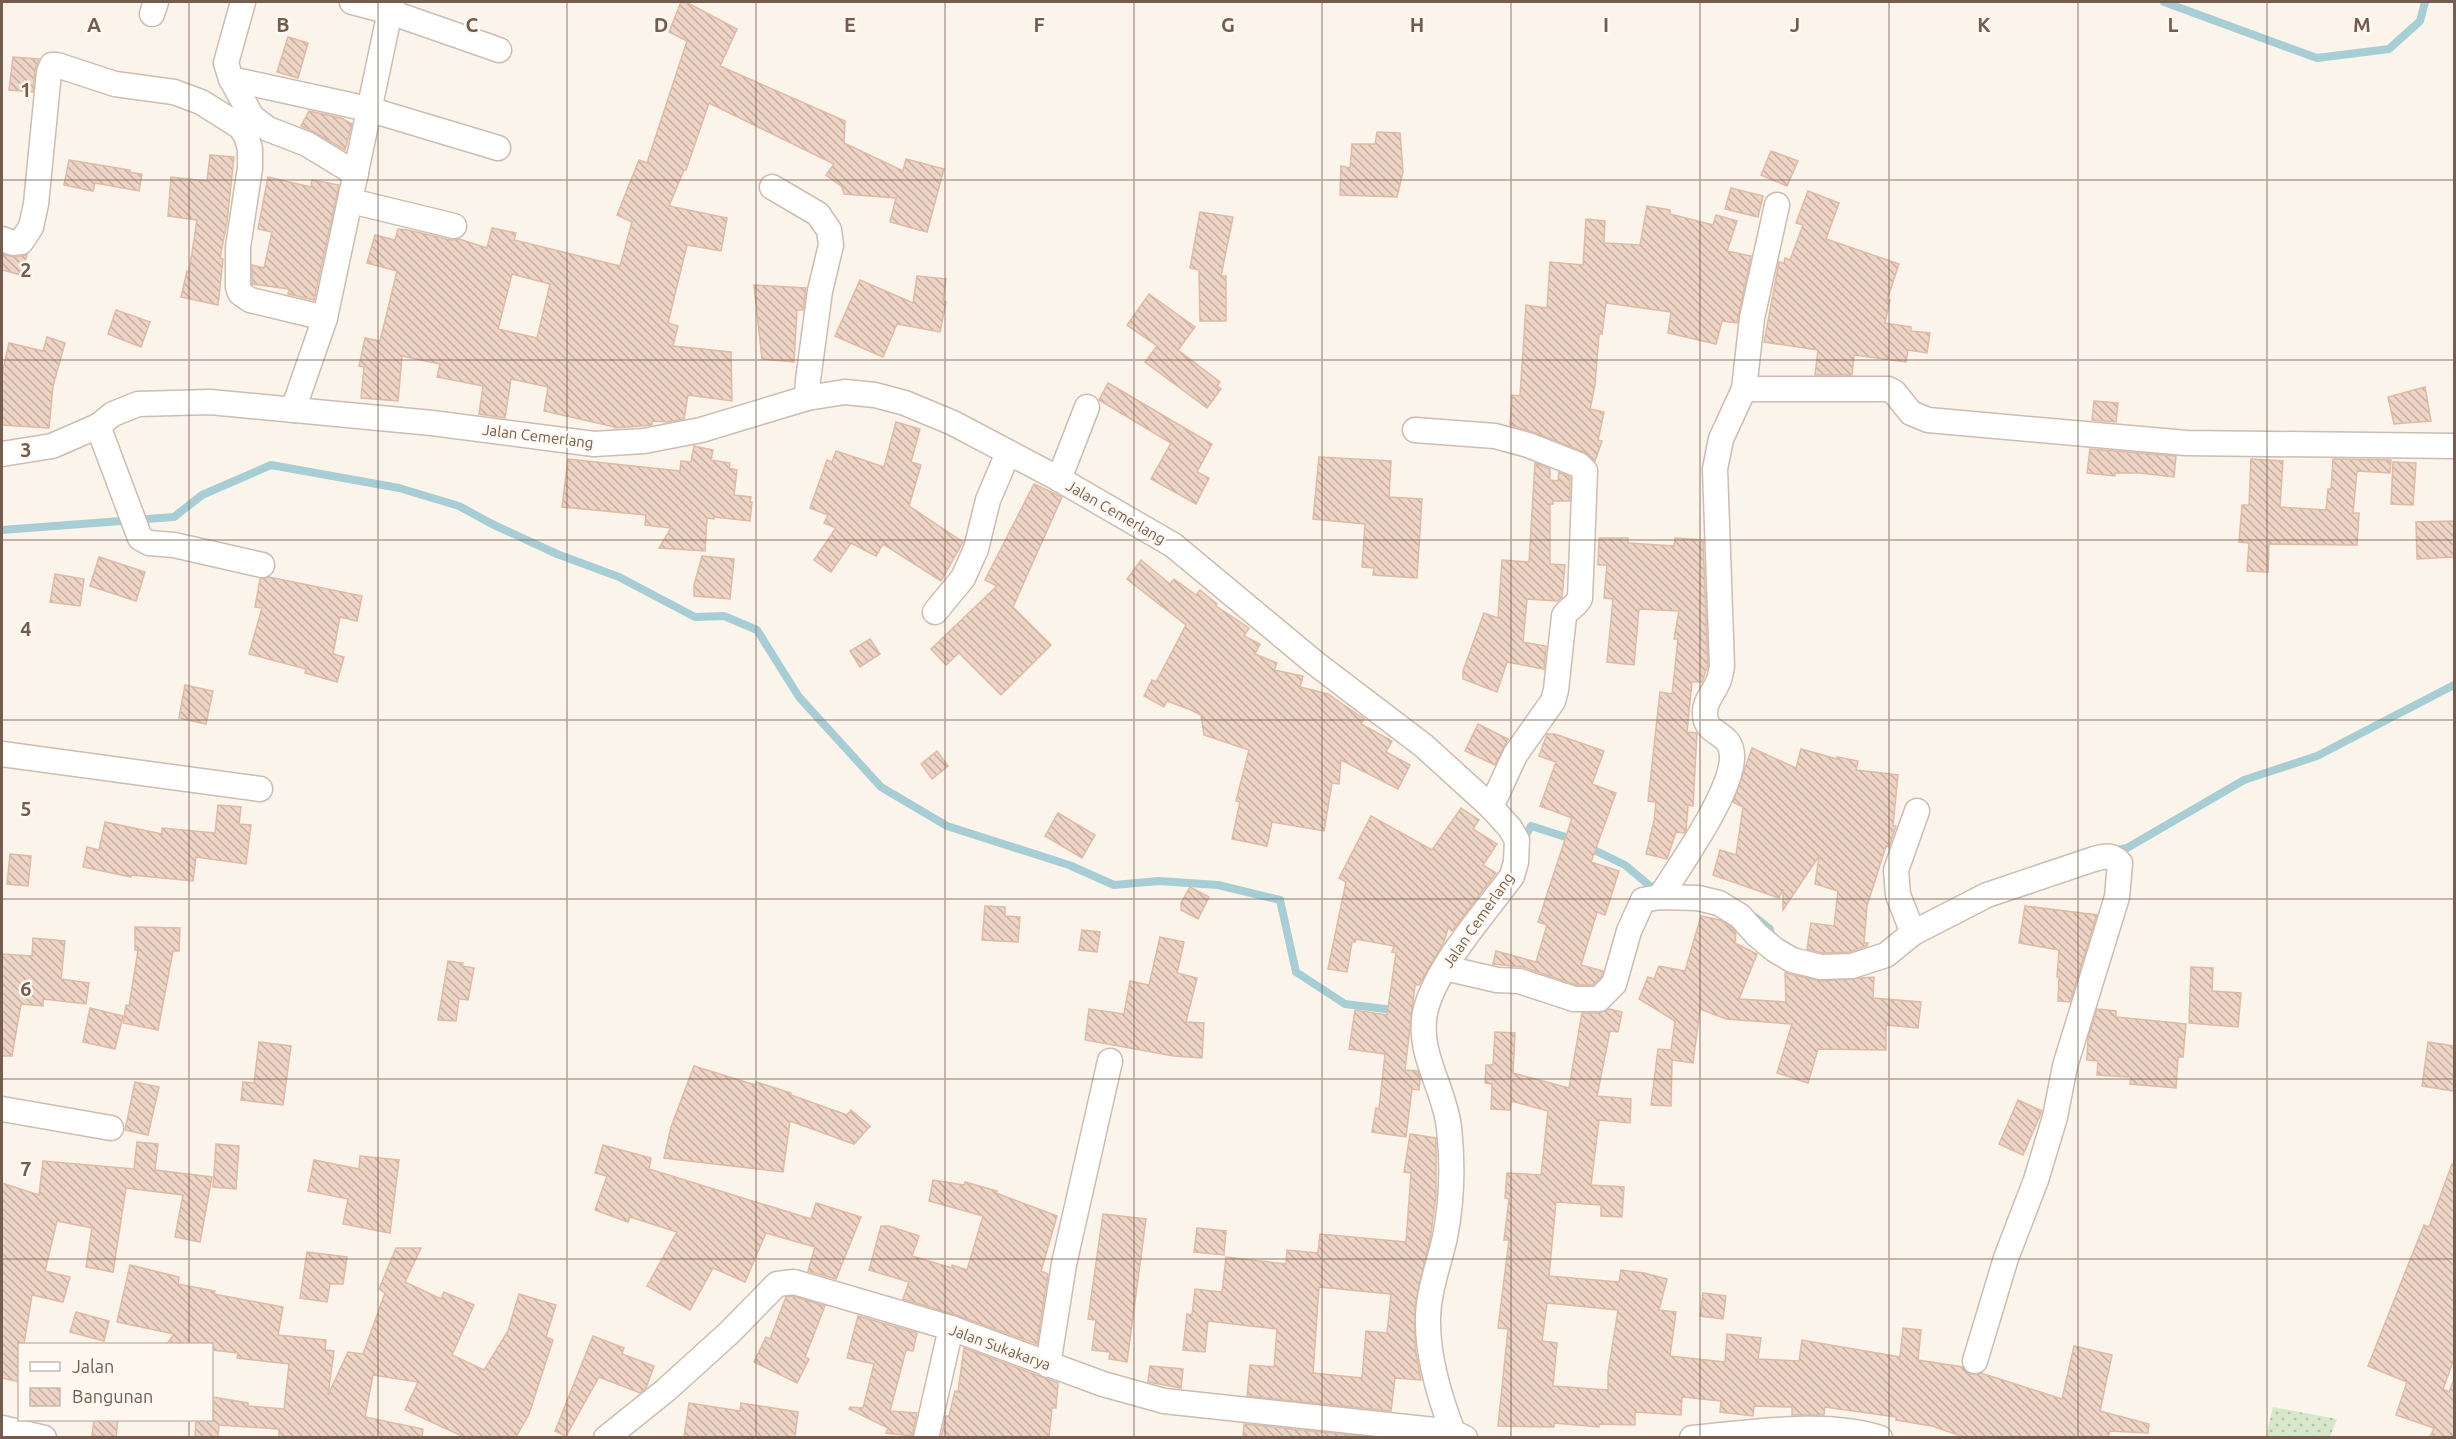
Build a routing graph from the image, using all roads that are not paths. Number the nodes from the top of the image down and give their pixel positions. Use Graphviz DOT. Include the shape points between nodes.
graph roads {
  1 [pos="243,2"];
  2 [pos="352,2"];
  3 [pos="391,7"];
  4 [pos="499,50"];
  5 [pos="231,79"];
  6 [pos="368,109"];
  7 [pos="498,148"];
  8 [pos="356,174"];
  9 [pos="772,187"];
  10 [pos="351,201"];
  11 [pos="1777,205"];
  12 [pos="454,226"];
  13 [pos="2,239"];
  14 [pos="325,318"];
  15 [pos="1744,388"];
  16 [pos="807,398"];
  17 [pos="1087,407"];
  18 [pos="293,410"];
  19 [pos="98,426"];
  20 [pos="1415,430"];
  21 [pos="2454,446"];
  22 [pos="1008,453"];
  23 [pos="2,454"];
  24 [pos="1059,479"];
  25 [pos="262,565"];
  26 [pos="934,612"];
  27 [pos="2,754"];
  28 [pos="260,789"];
  29 [pos="1491,807"];
  30 [pos="1917,811"];
  31 [pos="1660,897"];
  32 [pos="1913,933"];
  33 [pos="1445,968"];
  34 [pos="1110,1061"];
  35 [pos="2,1109"];
  36 [pos="111,1128"];
  37 [pos="951,1328"];
  38 [pos="1975,1361"];
  39 [pos="1048,1365"];
  40 [pos="2,1428"];
  41 [pos="1348,1430"];
  42 [pos="1459,1435"];
  43 [pos="44,1437"];
  44 [pos="606,1437"];
  45 [pos="926,1437"];
  46 [pos="1692,1437"];
  47 [pos="1880,1437"];
  1 -- 5 [label="street" via="226,63"];
  2 -- 3 [label="street"];
  3 -- 4 [label="street"];
  3 -- 6 [label="street"];
  5 -- 6 [label="street"];
  5 -- 8 [label="street" via="252,117"];
  6 -- 7 [label="street"];
  6 -- 8 [label="street"];
  8 -- 10 [label="street"];
  9 -- 16 [label="street" via="818,214 829,230 831,245 818,302"];
  10 -- 12 [label="street"];
  10 -- 14 [label="street"];
  11 -- 15 [label="street" via="1752,318"];
  13 -- 14 [label="street" via="21,242 31,227 52,65 115,84 174,92 201,102 239,126 246,135 250,168 238,248 240,293 250,300"];
  14 -- 18 [label="street"];
  15 -- 21 [label="street" via="1888,389 1911,413 1928,420 2186,443"];
  15 -- 31 [label="street" via="1721,439 1715,469 1722,666 1705,715 1712,731 1729,743 1731,764 1713,811"];
  16 -- 18 [label="street, Jalan Cemerlang" via="701,430 644,441 594,444"];
  16 -- 22 [label="street, Jalan Cemerlang" via="845,392 906,403"];
  17 -- 24 [label="street"];
  18 -- 19 [label="street, Jalan Cemerlang" via="210,402 138,404 113,414"];
  19 -- 23 [label="street, Jalan Cemerlang" via="52,446"];
  19 -- 25 [label="street" via="140,538"];
  20 -- 29 [label="street" via="1495,436 1537,448 1585,471 1580,598 1564,616 1557,690 1515,755"];
  22 -- 24 [label="street, Jalan Cemerlang"];
  22 -- 26 [label="street" via="963,578"];
  24 -- 29 [label="street, Jalan Cemerlang" via="1173,545 1315,663 1424,746"];
  27 -- 28 [label="street"];
  29 -- 33 [label="street, Jalan Cemerlang" via="1516,840 1512,876"];
  30 -- 32 [label="street" via="1896,870 1898,895"];
  31 -- 32 [label="street" via="1719,903 1740,916 1775,950 1792,960 1821,967 1866,963 1886,955"];
  31 -- 33 [label="street" via="1643,900 1629,931 1614,984 1599,999 1574,999 1519,981"];
  32 -- 38 [label="street" via="1987,895 2094,859 2115,857 2120,863 2117,897 2065,1066 2052,1127 2006,1257"];
  33 -- 42 [label="street, Jalan Cemerlang" via="1430,995 1425,1016 1425,1044 1449,1125 1452,1164 1445,1237 1432,1281 1428,1317 1443,1405"];
  34 -- 39 [label="street" via="1064,1264"];
  35 -- 36 [label="street"];
  37 -- 39 [label="street, Jalan Sukakarya"];
  37 -- 44 [label="street, Jalan Sukakarya" via="811,1285 777,1284 666,1390"];
  37 -- 45 [label="street"];
  39 -- 41 [label="street, Jalan Sukakarya" via="1164,1401"];
  40 -- 43 [label="street"];
  41 -- 42 [label="street, Jalan Sukakarya"];
  46 -- 47 [label="street" via="1820,1428"];
}
